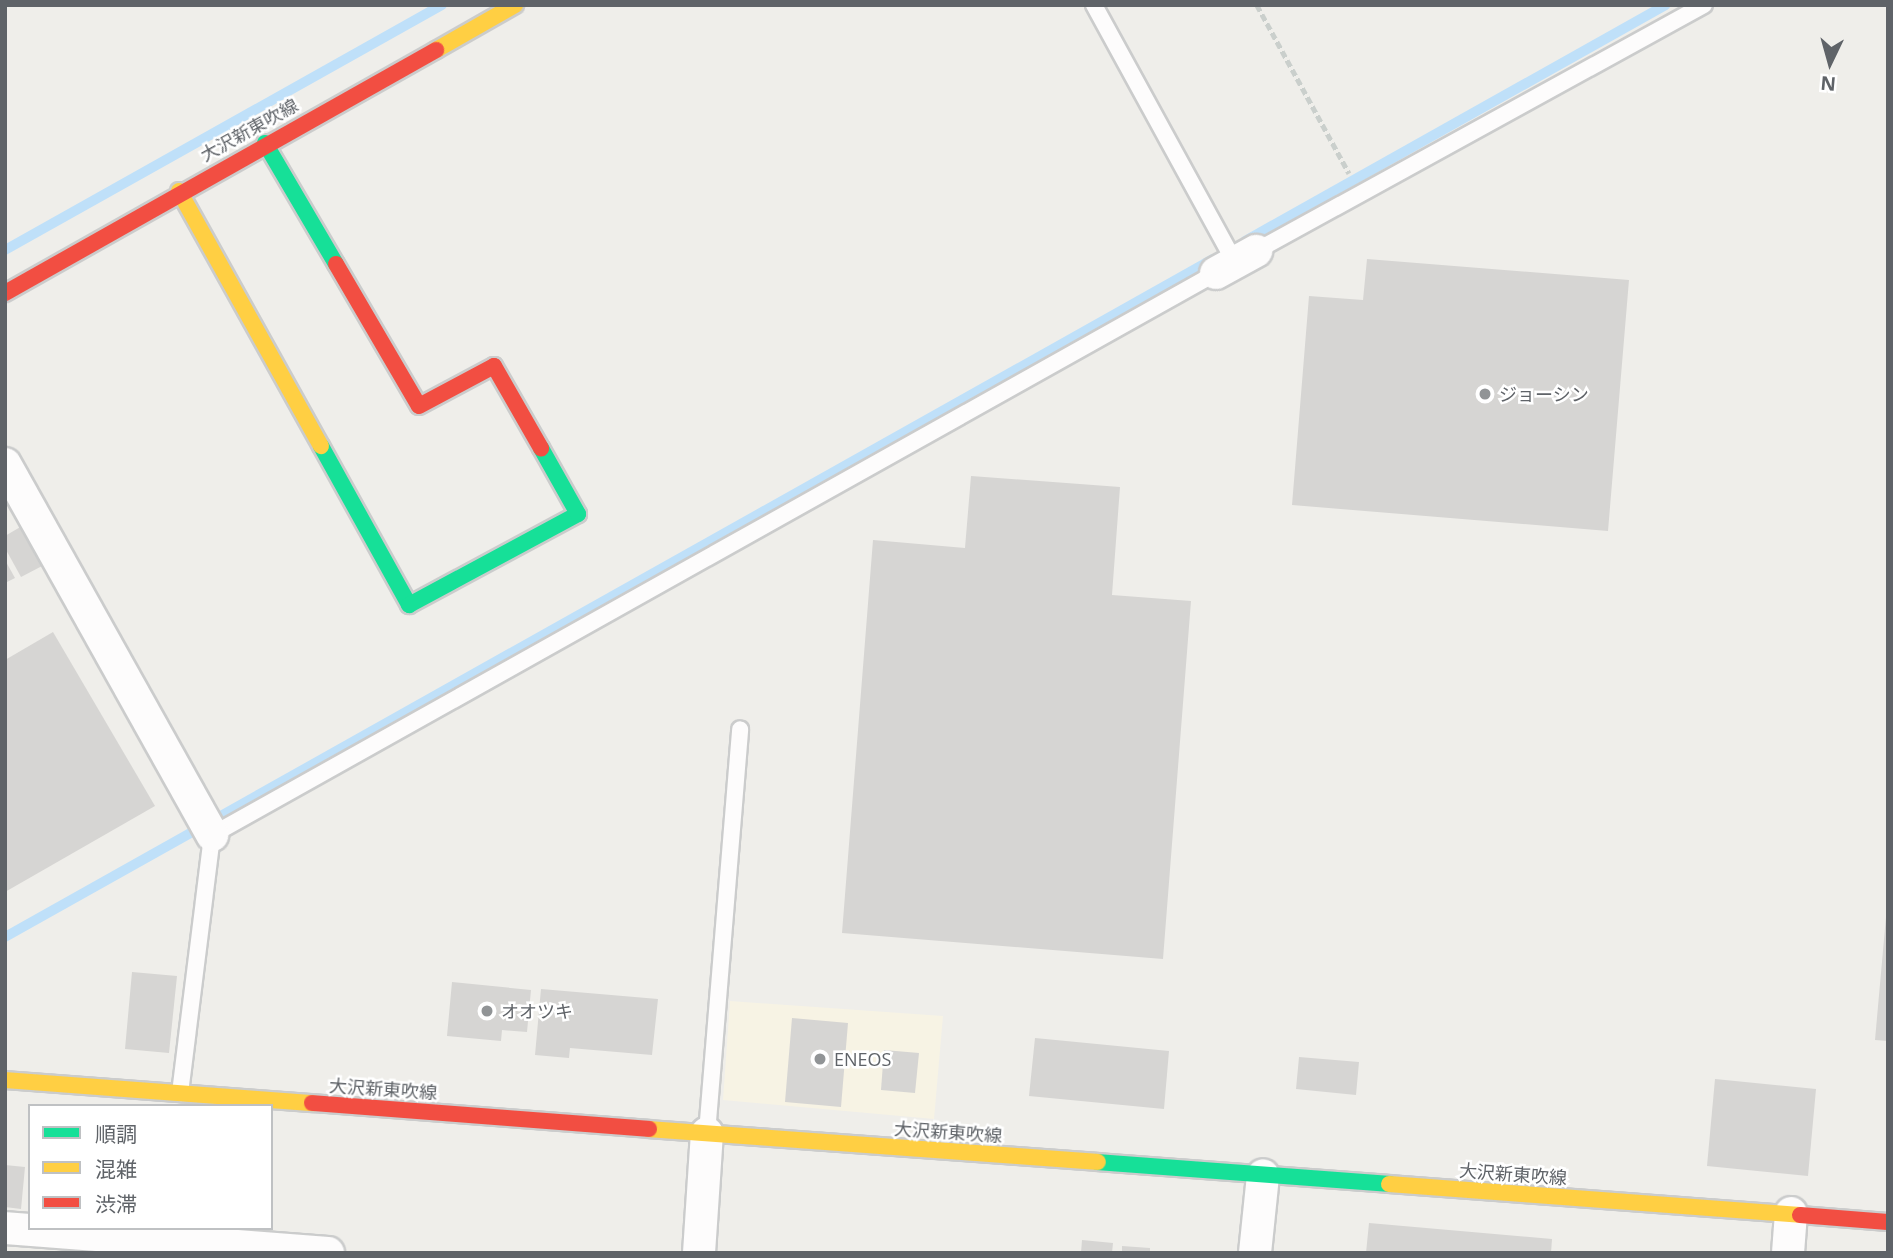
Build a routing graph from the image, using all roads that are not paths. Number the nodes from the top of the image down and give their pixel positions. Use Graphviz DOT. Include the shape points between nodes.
graph roads {
  1 [pos="515,5"];
  2 [pos="1094,5"];
  3 [pos="1704,5"];
  4 [pos="265,143"];
  5 [pos="179,191"];
  6 [pos="1236,262"];
  7 [pos="5,293"];
  8 [pos="5,464"];
  9 [pos="740,729"];
  10 [pos="212,835"];
  11 [pos="5,1080"];
  12 [pos="180,1099"];
  13 [pos="258,1104"];
  14 [pos="273,1105"];
  15 [pos="707,1133"];
  16 [pos="1263,1175"];
  17 [pos="1791,1213"];
  18 [pos="1888,1222"];
  19 [pos="5,1228"];
  20 [pos="28,1230"];
  21 [pos="33,1230"];
  22 [pos="174,1240"];
  23 [pos="328,1253"];
  24 [pos="699,1253"];
  25 [pos="1255,1253"];
  26 [pos="1788,1253"];
  1 -- 4 [label="main road, 大沢新東吹線"];
  2 -- 6 [label="lane"];
  3 -- 6 [label="lane"];
  4 -- 5 [label="main road, 大沢新東吹線"];
  4 -- 5 [label="main road" via="419,406 494,366 578,514 409,605"];
  5 -- 7 [label="main road, 大沢新東吹線"];
  6 -- 10 [label="lane"];
  8 -- 10 [label="street"];
  9 -- 15 [label="lane"];
  10 -- 12 [label="lane"];
  11 -- 12 [label="main road, 大沢新東吹線"];
  12 -- 13 [label="main road, 大沢新東吹線"];
  14 -- 15 [label="main road, 大沢新東吹線"];
  15 -- 16 [label="main road, 大沢新東吹線"];
  15 -- 24 [label="street"];
  16 -- 17 [label="main road, 大沢新東吹線"];
  16 -- 25 [label="street"];
  17 -- 18 [label="main road, 大沢新東吹線"];
  17 -- 26 [label="street"];
  19 -- 20 [label="street"];
  21 -- 22 [label="street"];
  22 -- 23 [label="street"];
}
